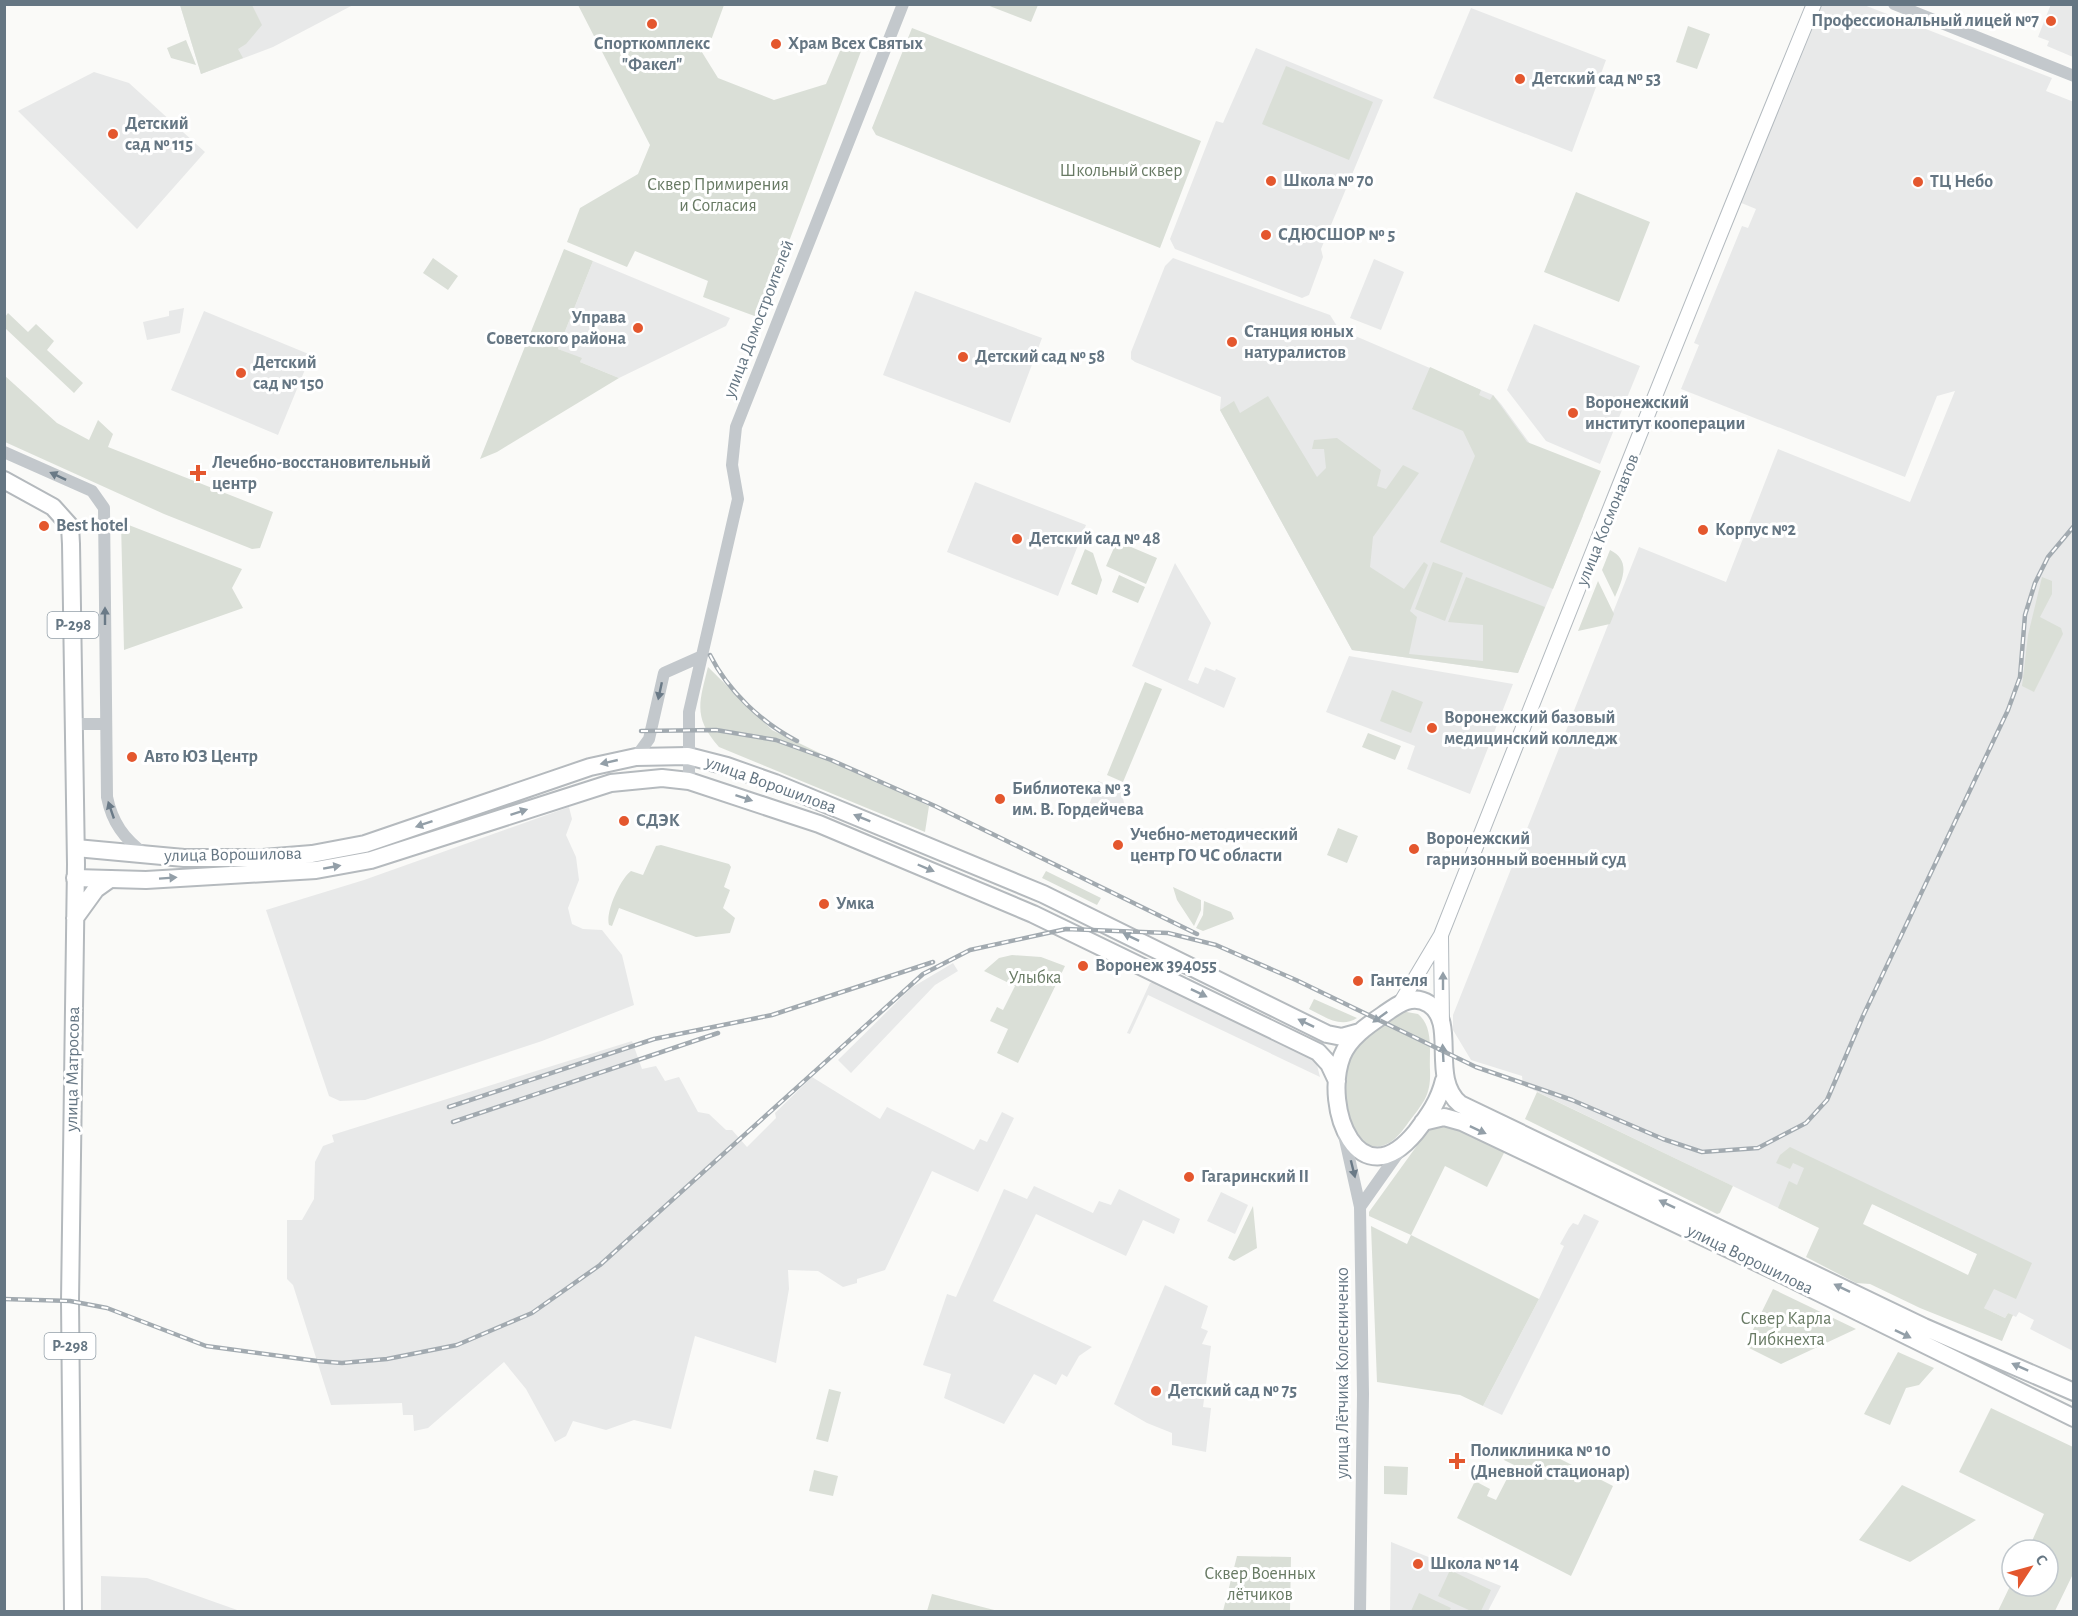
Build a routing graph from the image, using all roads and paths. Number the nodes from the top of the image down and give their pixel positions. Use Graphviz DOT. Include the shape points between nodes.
graph roads {
  1 [pos="903,4"];
  2 [pos="1814,4"];
  3 [pos="1894,4"];
  4 [pos="2073,76"];
  5 [pos="4,452"];
  6 [pos="4,480"];
  7 [pos="700,657"];
  8 [pos="74,724"];
  9 [pos="105,724"];
  10 [pos="688,756"];
  11 [pos="636,757"];
  12 [pos="688,781"];
  13 [pos="75,848"];
  14 [pos="146,855"];
  15 [pos="75,878"];
  16 [pos="110,879"];
  17 [pos="75,918"];
  18 [pos="1441,935"];
  19 [pos="1401,1002"];
  20 [pos="1442,1026"];
  21 [pos="1360,1032"];
  22 [pos="1444,1080"];
  23 [pos="1337,1081"];
  24 [pos="1423,1122"];
  25 [pos="1343,1131"];
  26 [pos="1401,1148"];
  27 [pos="1360,1207"];
  28 [pos="2073,1392"];
  29 [pos="2073,1418"];
  30 [pos="73,1611"];
  31 [pos="1360,1611"];
  1 -- 7 [label="street, улица Домостроителей" via="736,427 732,465 738,499"];
  2 -- 18 [label="main road, улица Космонавтов"];
  3 -- 4 [label="street"];
  9 -- 5 [label="street, one-way" via="104,508 92,491"];
  6 -- 8 [label="main road, улица Матросова / Р-298" via="53,507 70,526"];
  7 -- 10 [label="street, улица Домостроителей" via="689,712"];
  7 -- 11 [label="street, one-way" via="664,673 649,739"];
  8 -- 9 [label="street"];
  8 -- 13 [label="main road, улица Матросова / Р-298"];
  14 -- 9 [label="street, one-way" via="126,840 110,812"];
  10 -- 11 [label="main road, улица Ворошилова"];
  10 -- 12 [label="street, улица Домостроителей"];
  21 -- 10 [label="main road, улица Ворошилова, one-way" via="1342,1037 1327,1034 1043,894 775,783"];
  11 -- 14 [label="main road, улица Ворошилова, one-way" via="590,766 365,844 262,858"];
  16 -- 12 [label="main road, улица Ворошилова, one-way" via="263,875 327,868 371,860 612,783 662,778"];
  12 -- 23 [label="main road, улица Ворошилова, one-way" via="819,824 1066,929 1318,1052"];
  13 -- 14 [label="main road, улица Ворошилова"];
  13 -- 15 [label="main road, улица Матросова / Р-298"];
  15 -- 16 [label="main road, улица Ворошилова"];
  15 -- 17 [label="main road, улица Матросова / Р-298"];
  16 -- 17 [label="main road" via="96,889"];
  17 -- 30 [label="main road, улица Матросова / Р-298" via="70,1301"];
  18 -- 19 [label="main road, улица Космонавтов"];
  20 -- 18 [label="main road, улица Космонавтов, one-way"];
  19 -- 20 [label="main road" via="1415,999 1429,1004"];
  19 -- 21 [label="main road, улица Ворошилова, one-way"];
  22 -- 20 [label="main road, one-way"];
  21 -- 23 [label="main road, улица Ворошилова" via="1342,1054"];
  22 -- 24 [label="main road" via="1437,1103"];
  28 -- 22 [label="main road, улица Ворошилова, one-way" via="1924,1327 1460,1104"];
  23 -- 25 [label="main road, улица Ворошилова"];
  24 -- 26 [label="main road"];
  24 -- 29 [label="main road, улица Ворошилова, one-way" via="1444,1117 1462,1122"];
  25 -- 26 [label="main road" via="1360,1152 1370,1156 1381,1157"];
  25 -- 27 [label="street, улица Лётчика Колесниченко, one-way"];
  26 -- 27 [label="street"];
  27 -- 31 [label="street, улица Лётчика Колесниченко"];
}
